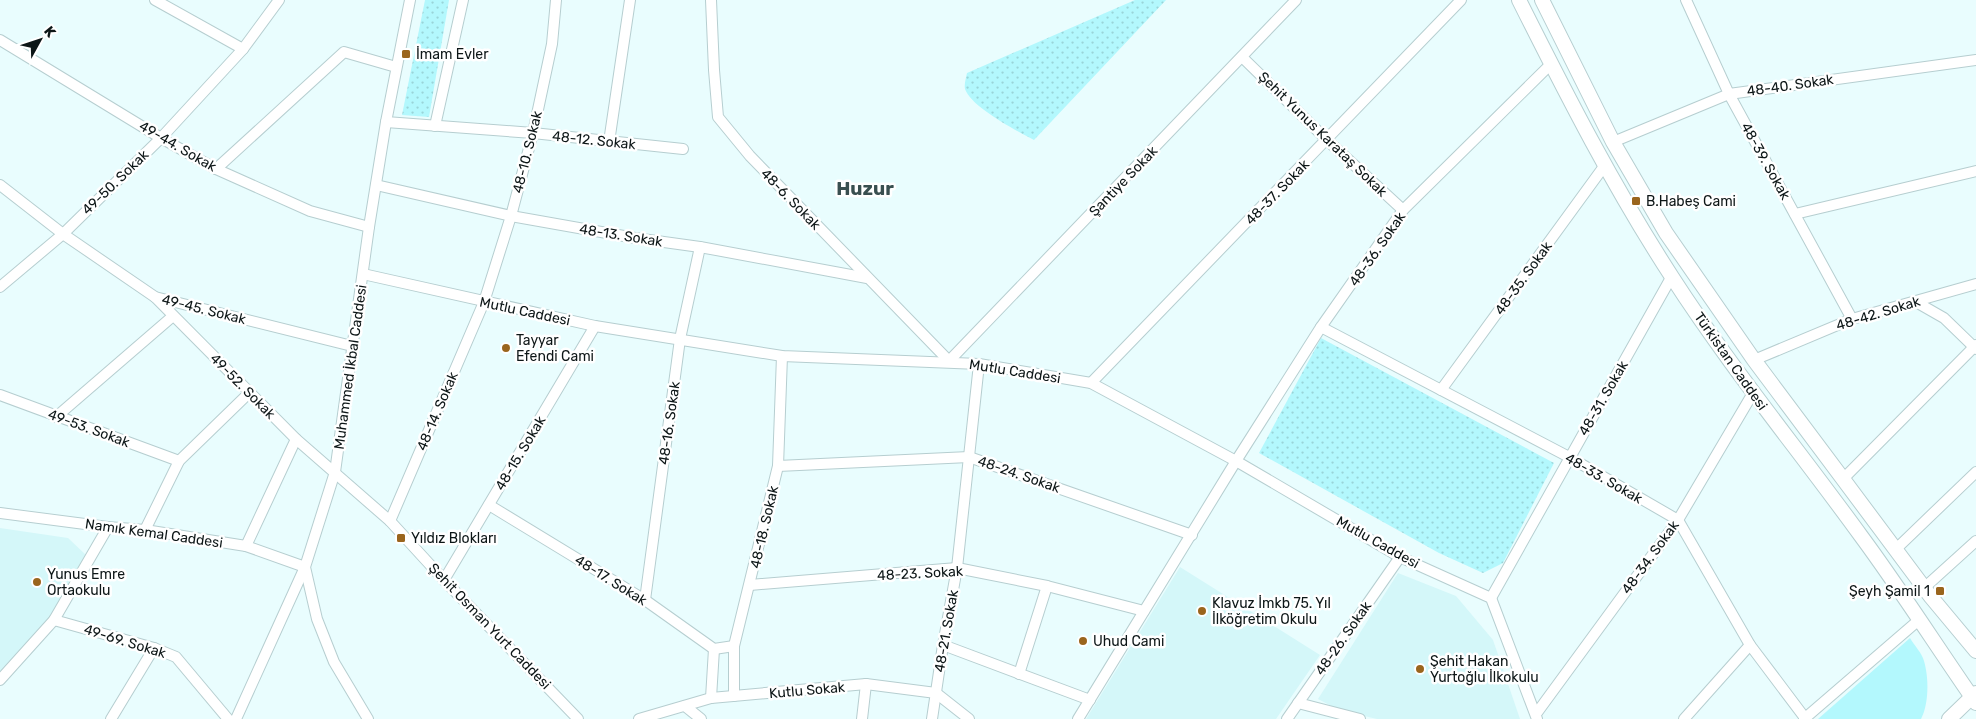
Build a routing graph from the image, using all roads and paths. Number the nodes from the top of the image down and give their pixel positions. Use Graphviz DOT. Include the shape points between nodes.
graph roads {
  1 [pos="155,0"];
  2 [pos="279,0"];
  3 [pos="410,0"];
  4 [pos="463,0"];
  5 [pos="556,0"];
  6 [pos="630,0"];
  7 [pos="711,0"];
  8 [pos="1296,0"];
  9 [pos="1462,0"];
  10 [pos="1519,0"];
  11 [pos="1542,0"];
  12 [pos="1686,0"];
  13 [pos="0,40"];
  14 [pos="243,49"];
  15 [pos="1242,57"];
  16 [pos="1976,60"];
  17 [pos="1551,64"];
  18 [pos="396,67"];
  19 [pos="1728,94"];
  20 [pos="386,122"];
  21 [pos="435,126"];
  22 [pos="533,133"];
  23 [pos="161,138"];
  24 [pos="1327,140"];
  25 [pos="609,142"];
  26 [pos="1613,142"];
  27 [pos="683,149"];
  28 [pos="1604,165"];
  29 [pos="216,169"];
  30 [pos="1976,171"];
  31 [pos="0,185"];
  32 [pos="376,185"];
  33 [pos="1403,210"];
  34 [pos="1795,214"];
  35 [pos="511,216"];
  36 [pos="369,227"];
  37 [pos="63,234"];
  38 [pos="700,247"];
  39 [pos="363,274"];
  40 [pos="1672,276"];
  41 [pos="868,278"];
  42 [pos="1976,284"];
  43 [pos="0,287"];
  44 [pos="154,296"];
  45 [pos="484,302"];
  46 [pos="1916,302"];
  47 [pos="173,316"];
  48 [pos="1852,319"];
  49 [pos="595,326"];
  50 [pos="1321,327"];
  51 [pos="680,339"];
  52 [pos="352,346"];
  53 [pos="1976,347"];
  54 [pos="782,356"];
  55 [pos="1754,360"];
  56 [pos="949,361"];
  57 [pos="979,364"];
  58 [pos="1091,383"];
  59 [pos="1442,390"];
  60 [pos="249,393"];
  61 [pos="1753,393"];
  62 [pos="0,395"];
  63 [pos="56,417"];
  64 [pos="296,439"];
  65 [pos="969,457"];
  66 [pos="1569,457"];
  67 [pos="179,461"];
  68 [pos="1236,461"];
  69 [pos="778,466"];
  70 [pos="335,472"];
  71 [pos="1976,472"];
  72 [pos="1843,479"];
  73 [pos="489,505"];
  74 [pos="0,513"];
  75 [pos="1678,520"];
  76 [pos="390,521"];
  77 [pos="108,527"];
  78 [pos="145,530"];
  79 [pos="1192,535"];
  80 [pos="1976,541"];
  81 [pos="246,546"];
  82 [pos="1895,550"];
  83 [pos="1400,556"];
  84 [pos="305,567"];
  85 [pos="957,568"];
  86 [pos="444,580"];
  87 [pos="750,585"];
  88 [pos="1047,586"];
  89 [pos="1924,588"];
  90 [pos="1491,598"];
  91 [pos="645,600"];
  92 [pos="1144,611"];
  93 [pos="1920,619"];
  94 [pos="54,620"];
  95 [pos="943,645"];
  96 [pos="1750,645"];
  97 [pos="734,646"];
  98 [pos="154,648"];
  99 [pos="714,649"];
  100 [pos="1976,651"];
  101 [pos="1019,674"];
  102 [pos="0,680"];
  103 [pos="866,684"];
  104 [pos="936,693"];
  105 [pos="734,696"];
  106 [pos="711,698"];
  107 [pos="1975,698"];
  108 [pos="1090,700"];
  109 [pos="1298,703"];
  110 [pos="685,706"];
  111 [pos="1537,716"];
  112 [pos="111,719"];
  113 [pos="228,719"];
  114 [pos="236,719"];
  115 [pos="368,719"];
  116 [pos="578,719"];
  117 [pos="639,719"];
  118 [pos="701,719"];
  119 [pos="862,719"];
  120 [pos="932,719"];
  121 [pos="969,719"];
  122 [pos="1078,719"];
  123 [pos="1286,719"];
  124 [pos="1360,719"];
  125 [pos="1684,719"];
  126 [pos="1805,719"];
  127 [pos="1948,719"];
  1 -- 14 [label="street"];
  2 -- 14 [label="street, 49-50. Sokak"];
  3 -- 18 [label="street, Muhammed İkbal Caddesi"];
  4 -- 21 [label="street"];
  5 -- 22 [label="street, 48-10. Sokak" via="552,44"];
  6 -- 25 [label="street"];
  7 -- 41 [label="street, 48-6. Sokak" via="718,116 750,156"];
  8 -- 15 [label="street, Şantiye Sokak"];
  9 -- 24 [label="street, 48-37. Sokak"];
  10 -- 17 [label="street, Türkistan Caddesi"];
  11 -- 26 [label="street, Türkistan Caddesi"];
  12 -- 19 [label="street, 48-39. Sokak"];
  13 -- 23 [label="street, 49-44. Sokak"];
  14 -- 23 [label="street, 49-50. Sokak"];
  15 -- 24 [label="street, Şehit Yunus Karataş Sokak"];
  15 -- 56 [label="street, Şantiye Sokak"];
  16 -- 19 [label="street, 48-40. Sokak"];
  17 -- 28 [label="street, Türkistan Caddesi"];
  17 -- 33 [label="street, 48-36. Sokak"];
  18 -- 20 [label="street, Muhammed İkbal Caddesi"];
  18 -- 29 [label="street" via="344,52"];
  19 -- 26 [label="street, 48-40. Sokak"];
  19 -- 34 [label="street, 48-39. Sokak"];
  20 -- 21 [label="street, 48-12. Sokak"];
  20 -- 32 [label="street, Muhammed İkbal Caddesi"];
  21 -- 22 [label="street, 48-12. Sokak"];
  22 -- 25 [label="street, 48-12. Sokak"];
  22 -- 35 [label="street, 48-10. Sokak"];
  23 -- 29 [label="street, 49-44. Sokak"];
  23 -- 37 [label="street, 49-50. Sokak"];
  24 -- 33 [label="street, Şehit Yunus Karataş Sokak"];
  24 -- 58 [label="street, 48-37. Sokak"];
  25 -- 27 [label="street, 48-12. Sokak"];
  26 -- 55 [label="street, Türkistan Caddesi" via="1666,232"];
  28 -- 40 [label="street, Türkistan Caddesi"];
  28 -- 59 [label="street, 48-35. Sokak"];
  29 -- 36 [label="street, 49-44. Sokak" via="310,210"];
  30 -- 34 [label="street"];
  31 -- 37 [label="street, 49-45. Sokak"];
  32 -- 35 [label="street, 48-13. Sokak"];
  32 -- 36 [label="street, Muhammed İkbal Caddesi"];
  33 -- 50 [label="street, 48-36. Sokak"];
  34 -- 48 [label="street, 48-39. Sokak"];
  35 -- 38 [label="street, 48-13. Sokak"];
  35 -- 45 [label="street, 48-10. Sokak"];
  36 -- 39 [label="street, Muhammed İkbal Caddesi"];
  37 -- 43 [label="street, 49-50. Sokak"];
  37 -- 44 [label="street, 49-45. Sokak"];
  38 -- 41 [label="street, 48-13. Sokak"];
  38 -- 51 [label="street, 48-16. Sokak"];
  39 -- 45 [label="street, Mutlu Caddesi"];
  39 -- 52 [label="street, Muhammed İkbal Caddesi"];
  40 -- 61 [label="street, Türkistan Caddesi"];
  40 -- 66 [label="street, 48-31. Sokak"];
  41 -- 56 [label="street, 48-6. Sokak"];
  42 -- 46 [label="street, 48-42. Sokak"];
  44 -- 47 [label="street, 49-52. Sokak"];
  44 -- 52 [label="street, 49-45. Sokak"];
  45 -- 49 [label="street, Mutlu Caddesi"];
  45 -- 76 [label="street, 48-14. Sokak"];
  46 -- 48 [label="street, 48-42. Sokak"];
  46 -- 53 [label="street" via="1944,318"];
  47 -- 60 [label="street, 49-52. Sokak"];
  47 -- 63 [label="street"];
  48 -- 55 [label="street, 48-42. Sokak"];
  49 -- 51 [label="street, Mutlu Caddesi"];
  49 -- 73 [label="street, 48-15. Sokak"];
  50 -- 59 [label="street, 48-33. Sokak"];
  50 -- 68 [label="street, 48-36. Sokak"];
  51 -- 54 [label="street, Mutlu Caddesi"];
  51 -- 91 [label="street, 48-16. Sokak"];
  52 -- 70 [label="street, Muhammed İkbal Caddesi"];
  53 -- 72 [label="street"];
  54 -- 56 [label="street, Mutlu Caddesi"];
  54 -- 69 [label="street, 48-18. Sokak"];
  55 -- 72 [label="street, Türkistan Caddesi"];
  56 -- 57 [label="street, Mutlu Caddesi"];
  57 -- 58 [label="street, Mutlu Caddesi"];
  57 -- 65 [label="street, 48-21. Sokak"];
  58 -- 68 [label="street, Mutlu Caddesi"];
  59 -- 66 [label="street, 48-33. Sokak"];
  60 -- 64 [label="street, 49-52. Sokak"];
  60 -- 67 [label="street"];
  61 -- 75 [label="street, 48-34. Sokak"];
  61 -- 93 [label="street, Türkistan Caddesi"];
  62 -- 63 [label="street, 49-53. Sokak"];
  63 -- 67 [label="street, 49-53. Sokak"];
  64 -- 70 [label="street, 49-52. Sokak"];
  64 -- 81 [label="street"];
  65 -- 69 [label="street, 48-24. Sokak"];
  65 -- 79 [label="street, 48-24. Sokak"];
  65 -- 85 [label="street, 48-21. Sokak"];
  66 -- 75 [label="street, 48-33. Sokak"];
  66 -- 90 [label="street, 48-31. Sokak"];
  67 -- 78 [label="street"];
  68 -- 79 [label="street, 48-36. Sokak"];
  68 -- 83 [label="street, Mutlu Caddesi"];
  69 -- 87 [label="street, 48-18. Sokak"];
  70 -- 76 [label="street, Şehit Osman Yurt Caddesi"];
  70 -- 84 [label="street, Muhammed İkbal Caddesi"];
  71 -- 82 [label="street"];
  72 -- 82 [label="street, Türkistan Caddesi"];
  73 -- 86 [label="street, 48-15. Sokak"];
  73 -- 91 [label="street, 48-17. Sokak"];
  74 -- 77 [label="street, Namık Kemal Caddesi"];
  75 -- 96 [label="street"];
  75 -- 111 [label="street, 48-34. Sokak"];
  76 -- 86 [label="street, Şehit Osman Yurt Caddesi"];
  77 -- 78 [label="street, Namık Kemal Caddesi"];
  77 -- 94 [label="street"];
  78 -- 81 [label="street, Namık Kemal Caddesi"];
  79 -- 92 [label="street, 48-36. Sokak"];
  80 -- 89 [label="street"];
  81 -- 84 [label="street, Namık Kemal Caddesi"];
  82 -- 89 [label="street, Türkistan Caddesi"];
  83 -- 90 [label="street, Mutlu Caddesi"];
  83 -- 109 [label="street, 48-26. Sokak"];
  84 -- 114 [label="street, Muhammed İkbal Caddesi"];
  84 -- 115 [label="street" via="317,619 334,662"];
  85 -- 87 [label="street, 48-23. Sokak"];
  85 -- 88 [label="street, 48-23. Sokak"];
  85 -- 95 [label="street, 48-21. Sokak"];
  86 -- 116 [label="street, Şehit Osman Yurt Caddesi"];
  87 -- 97 [label="street, 48-18. Sokak"];
  88 -- 92 [label="street, 48-23. Sokak"];
  88 -- 101 [label="street"];
  89 -- 100 [label="street, Türkistan Caddesi"];
  90 -- 111 [label="street"];
  91 -- 99 [label="street, 48-17. Sokak"];
  92 -- 108 [label="street, 48-36. Sokak"];
  93 -- 107 [label="street, Türkistan Caddesi"];
  93 -- 126 [label="street"];
  94 -- 98 [label="street, 49-69. Sokak"];
  94 -- 102 [label="street"];
  95 -- 101 [label="street"];
  95 -- 104 [label="street, 48-21. Sokak"];
  96 -- 125 [label="street"];
  96 -- 126 [label="street"];
  97 -- 99 [label="street"];
  97 -- 105 [label="street, 48-18. Sokak"];
  98 -- 112 [label="street"];
  98 -- 113 [label="street, 49-69. Sokak" via="176,656"];
  99 -- 106 [label="street"];
  101 -- 108 [label="street"];
  103 -- 104 [label="street, Kutlu Sokak"];
  103 -- 105 [label="street, Kutlu Sokak"];
  103 -- 119 [label="street"];
  104 -- 120 [label="street, 48-21. Sokak"];
  104 -- 121 [label="street"];
  105 -- 106 [label="street, Kutlu Sokak"];
  106 -- 110 [label="street, Kutlu Sokak"];
  107 -- 127 [label="street"];
  108 -- 122 [label="street, 48-36. Sokak"];
  109 -- 123 [label="street, 48-26. Sokak"];
  109 -- 124 [label="street"];
  110 -- 117 [label="street, Kutlu Sokak"];
  110 -- 118 [label="street"];
}
